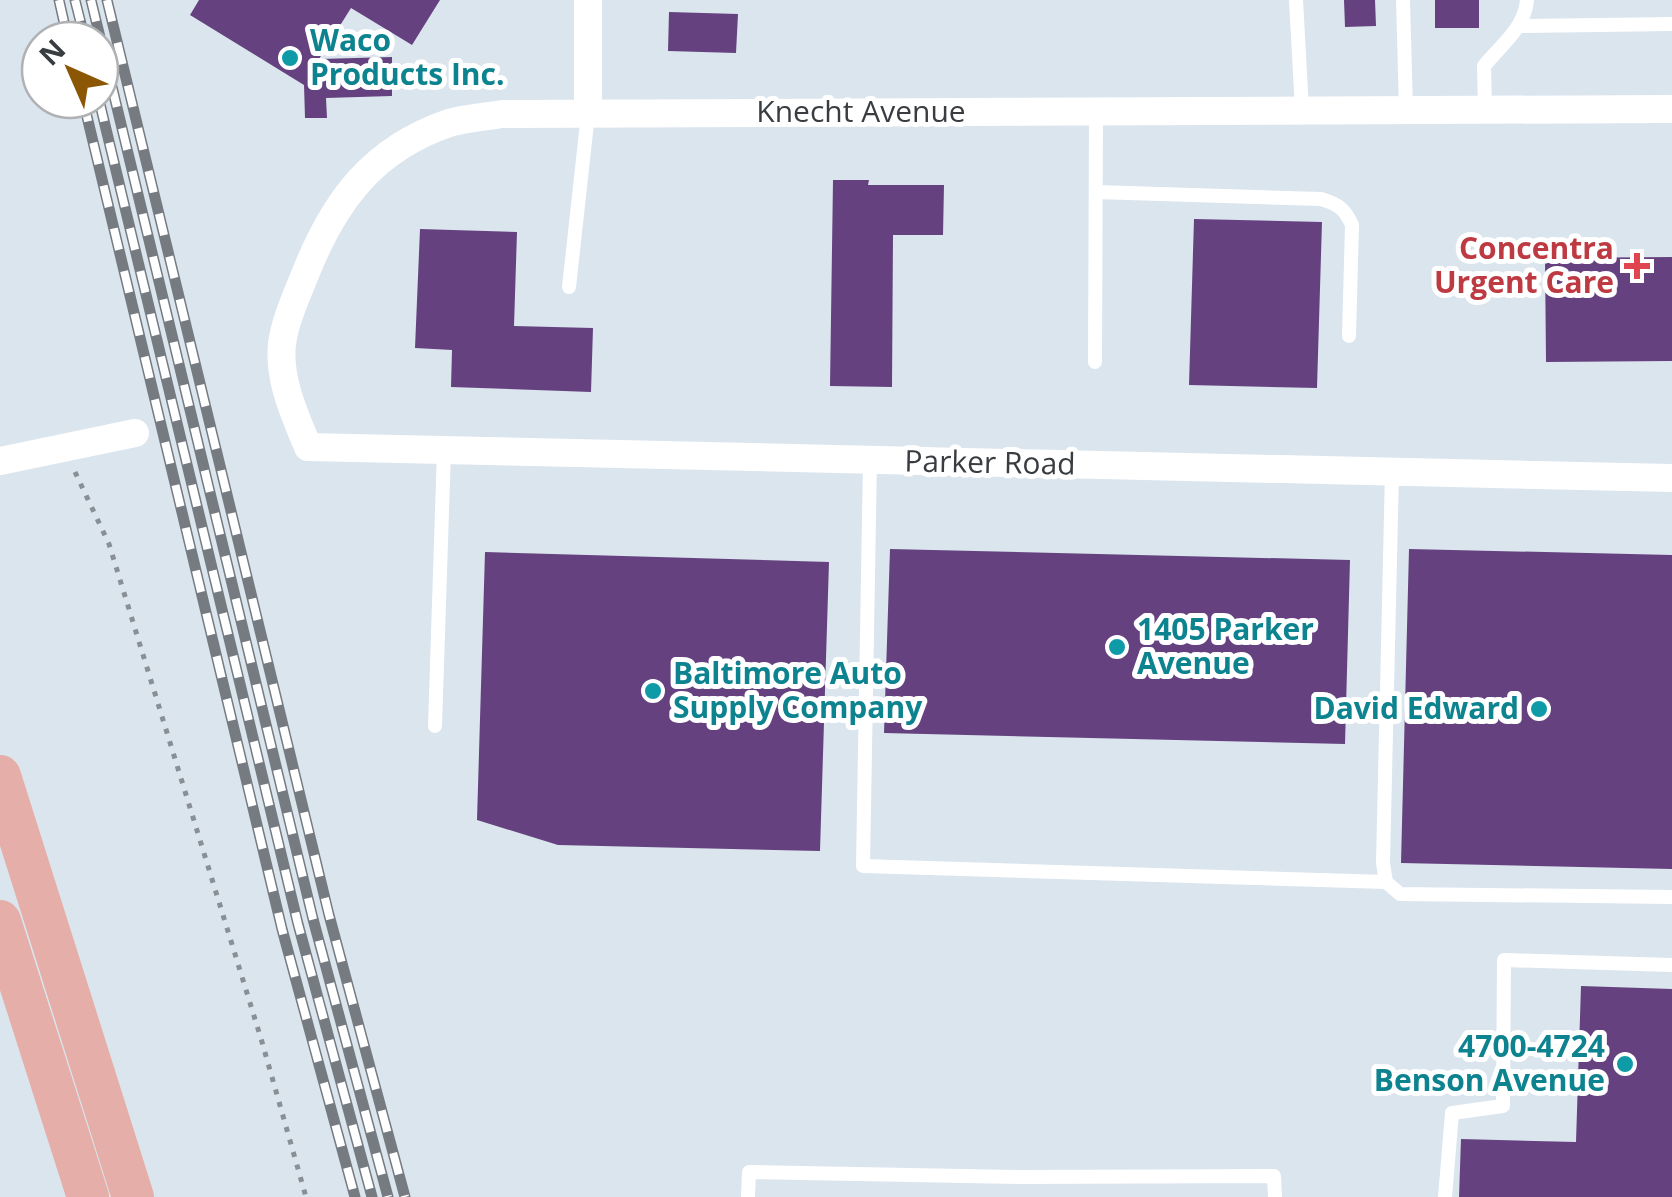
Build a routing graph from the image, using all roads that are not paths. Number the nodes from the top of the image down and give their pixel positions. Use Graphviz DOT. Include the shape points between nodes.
graph roads {
  1 [pos="588,0"];
  2 [pos="1296,0"];
  3 [pos="1403,0"];
  4 [pos="1527,0"];
  5 [pos="1672,24"];
  6 [pos="1518,26"];
  7 [pos="1406,109"];
  8 [pos="1485,109"];
  9 [pos="1672,109"];
  10 [pos="1096,110"];
  11 [pos="1302,110"];
  12 [pos="588,114"];
  13 [pos="1096,192"];
  14 [pos="569,287"];
  15 [pos="1349,336"];
  16 [pos="1095,362"];
  17 [pos="135,433"];
  18 [pos="308,447"];
  19 [pos="444,450"];
  20 [pos="870,460"];
  21 [pos="0,462"];
  22 [pos="1392,472"];
  23 [pos="1672,478"];
  24 [pos="435,726"];
  25 [pos="0,776"];
  26 [pos="1386,882"];
  27 [pos="1672,897"];
  28 [pos="0,922"];
  29 [pos="1672,965"];
  30 [pos="88,1197"];
  31 [pos="132,1197"];
  32 [pos="748,1197"];
  33 [pos="1274,1197"];
  34 [pos="1446,1197"];
  1 -- 12 [label="street"];
  2 -- 11 [label="lane"];
  3 -- 7 [label="lane"];
  4 -- 6 [label="lane"];
  5 -- 6 [label="lane"];
  6 -- 8 [label="lane" via="1484,66"];
  7 -- 8 [label="street, Knecht Avenue"];
  7 -- 11 [label="street, Knecht Avenue"];
  8 -- 9 [label="street, Knecht Avenue"];
  10 -- 11 [label="street, Knecht Avenue"];
  10 -- 12 [label="street, Knecht Avenue"];
  10 -- 13 [label="lane"];
  12 -- 14 [label="lane"];
  12 -- 18 [label="street, Knecht Avenue" via="502,114 450,123 374,166 343,198 322,233 282,346 292,410"];
  13 -- 15 [label="lane" via="1320,198 1337,204 1352,225"];
  13 -- 16 [label="lane"];
  17 -- 21 [label="street"];
  18 -- 19 [label="street, Parker Road"];
  19 -- 20 [label="street, Parker Road"];
  19 -- 24 [label="lane"];
  20 -- 22 [label="street, Parker Road"];
  20 -- 26 [label="lane" via="863,866"];
  22 -- 23 [label="street, Parker Road"];
  22 -- 26 [label="lane"];
  25 -- 31 [label="main road"];
  26 -- 27 [label="lane" via="1400,894"];
  28 -- 30 [label="main road"];
  29 -- 34 [label="lane" via="1504,960 1503,1106 1452,1112"];
  32 -- 33 [label="lane" via="750,1172 1274,1176"];
}
